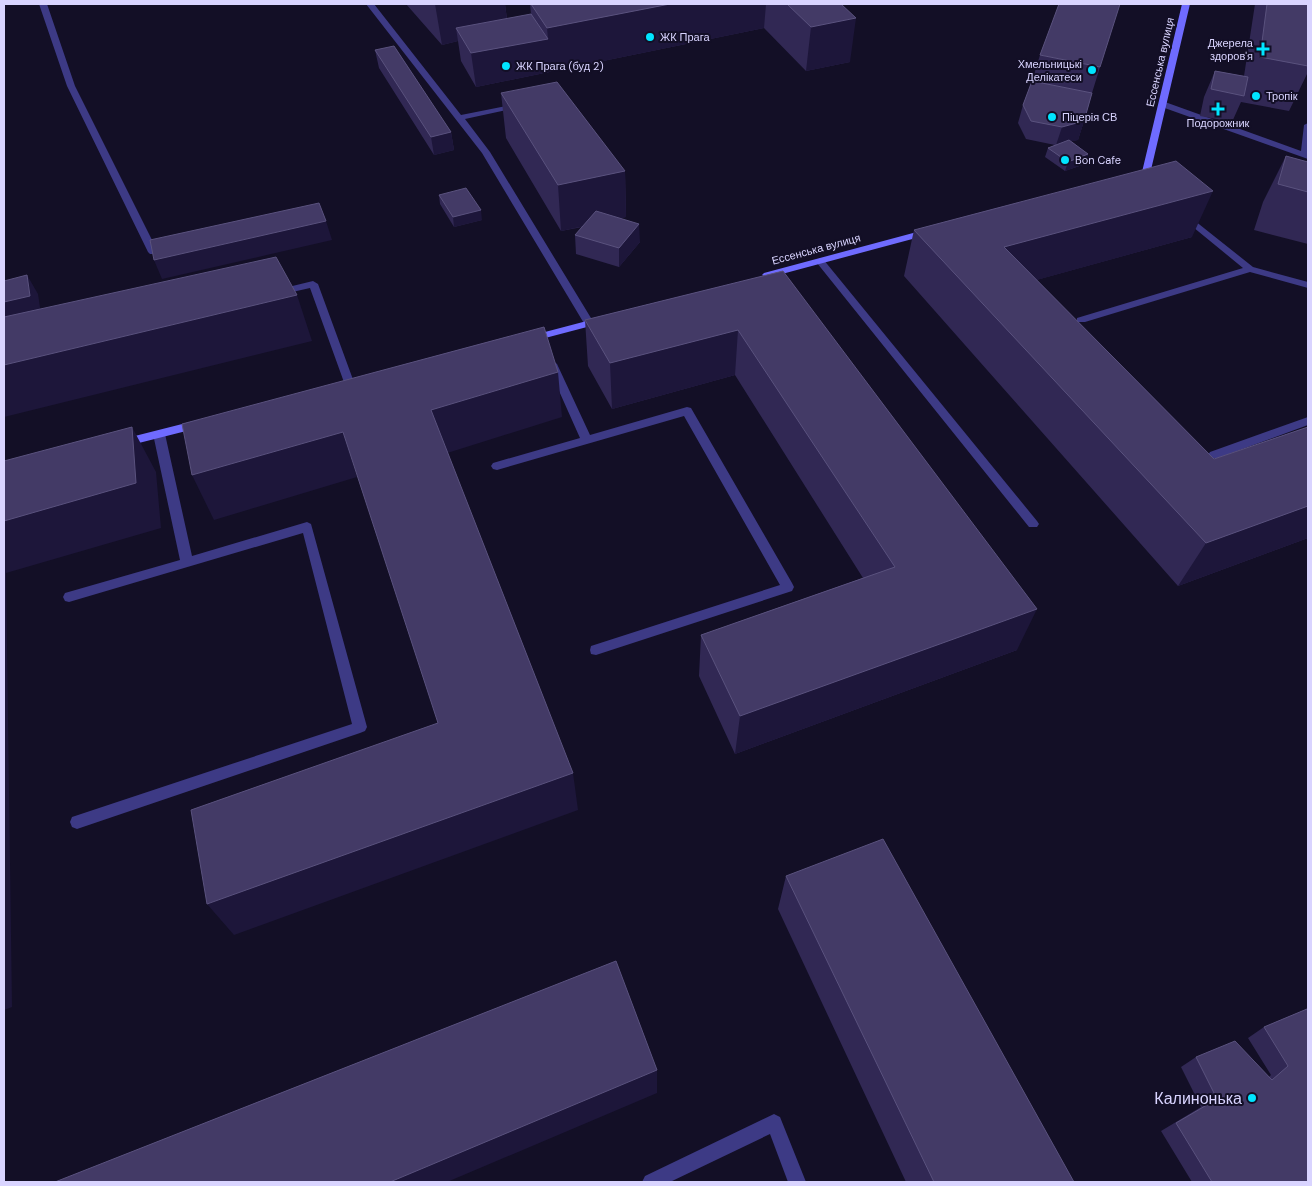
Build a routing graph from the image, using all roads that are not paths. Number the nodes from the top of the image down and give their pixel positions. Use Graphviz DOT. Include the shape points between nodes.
graph roads {
  1 [pos="43,4"];
  2 [pos="370,4"];
  3 [pos="1186,4"];
  4 [pos="530,102"];
  5 [pos="1162,104"];
  6 [pos="459,118"];
  7 [pos="1308,125"];
  8 [pos="1307,155"];
  9 [pos="1135,180"];
  10 [pos="1174,207"];
  11 [pos="935,230"];
  12 [pos="153,252"];
  13 [pos="820,261"];
  14 [pos="1250,269"];
  15 [pos="756,278"];
  16 [pos="1308,285"];
  17 [pos="265,295"];
  18 [pos="617,316"];
  19 [pos="1081,320"];
  20 [pos="589,323"];
  21 [pos="520,341"];
  22 [pos="543,345"];
  23 [pos="350,385"];
  24 [pos="1308,421"];
  25 [pos="207,422"];
  26 [pos="159,434"];
  27 [pos="587,440"];
  28 [pos="114,445"];
  29 [pos="1214,455"];
  30 [pos="497,466"];
  31 [pos="1033,524"];
  32 [pos="186,563"];
  33 [pos="69,597"];
  34 [pos="596,650"];
  35 [pos="77,822"];
  36 [pos="651,1182"];
  37 [pos="797,1182"];
  1 -- 12 [label="street" via="71,86"];
  2 -- 6 [label="street"];
  3 -- 5 [label="street, Ессенська вулиця"];
  4 -- 6 [label="street"];
  5 -- 8 [label="street"];
  5 -- 9 [label="street, Ессенська вулиця" via="1146,174"];
  6 -- 20 [label="street" via="486,152"];
  7 -- 8 [label="street"];
  10 -- 14 [label="street"];
  11 -- 13 [label="street, Ессенська вулиця"];
  13 -- 15 [label="street, Ессенська вулиця"];
  13 -- 31 [label="street"];
  14 -- 16 [label="street"];
  14 -- 19 [label="street"];
  17 -- 23 [label="street" via="313,284"];
  18 -- 20 [label="street"];
  20 -- 22 [label="street"];
  21 -- 22 [label="street"];
  22 -- 27 [label="street"];
  24 -- 29 [label="street"];
  25 -- 26 [label="street"];
  26 -- 28 [label="street"];
  26 -- 32 [label="street"];
  27 -- 30 [label="street"];
  27 -- 34 [label="street" via="687,411 788,587"];
  32 -- 33 [label="street"];
  32 -- 35 [label="street" via="307,527 360,727"];
  36 -- 37 [label="street" via="774,1123"];
}
